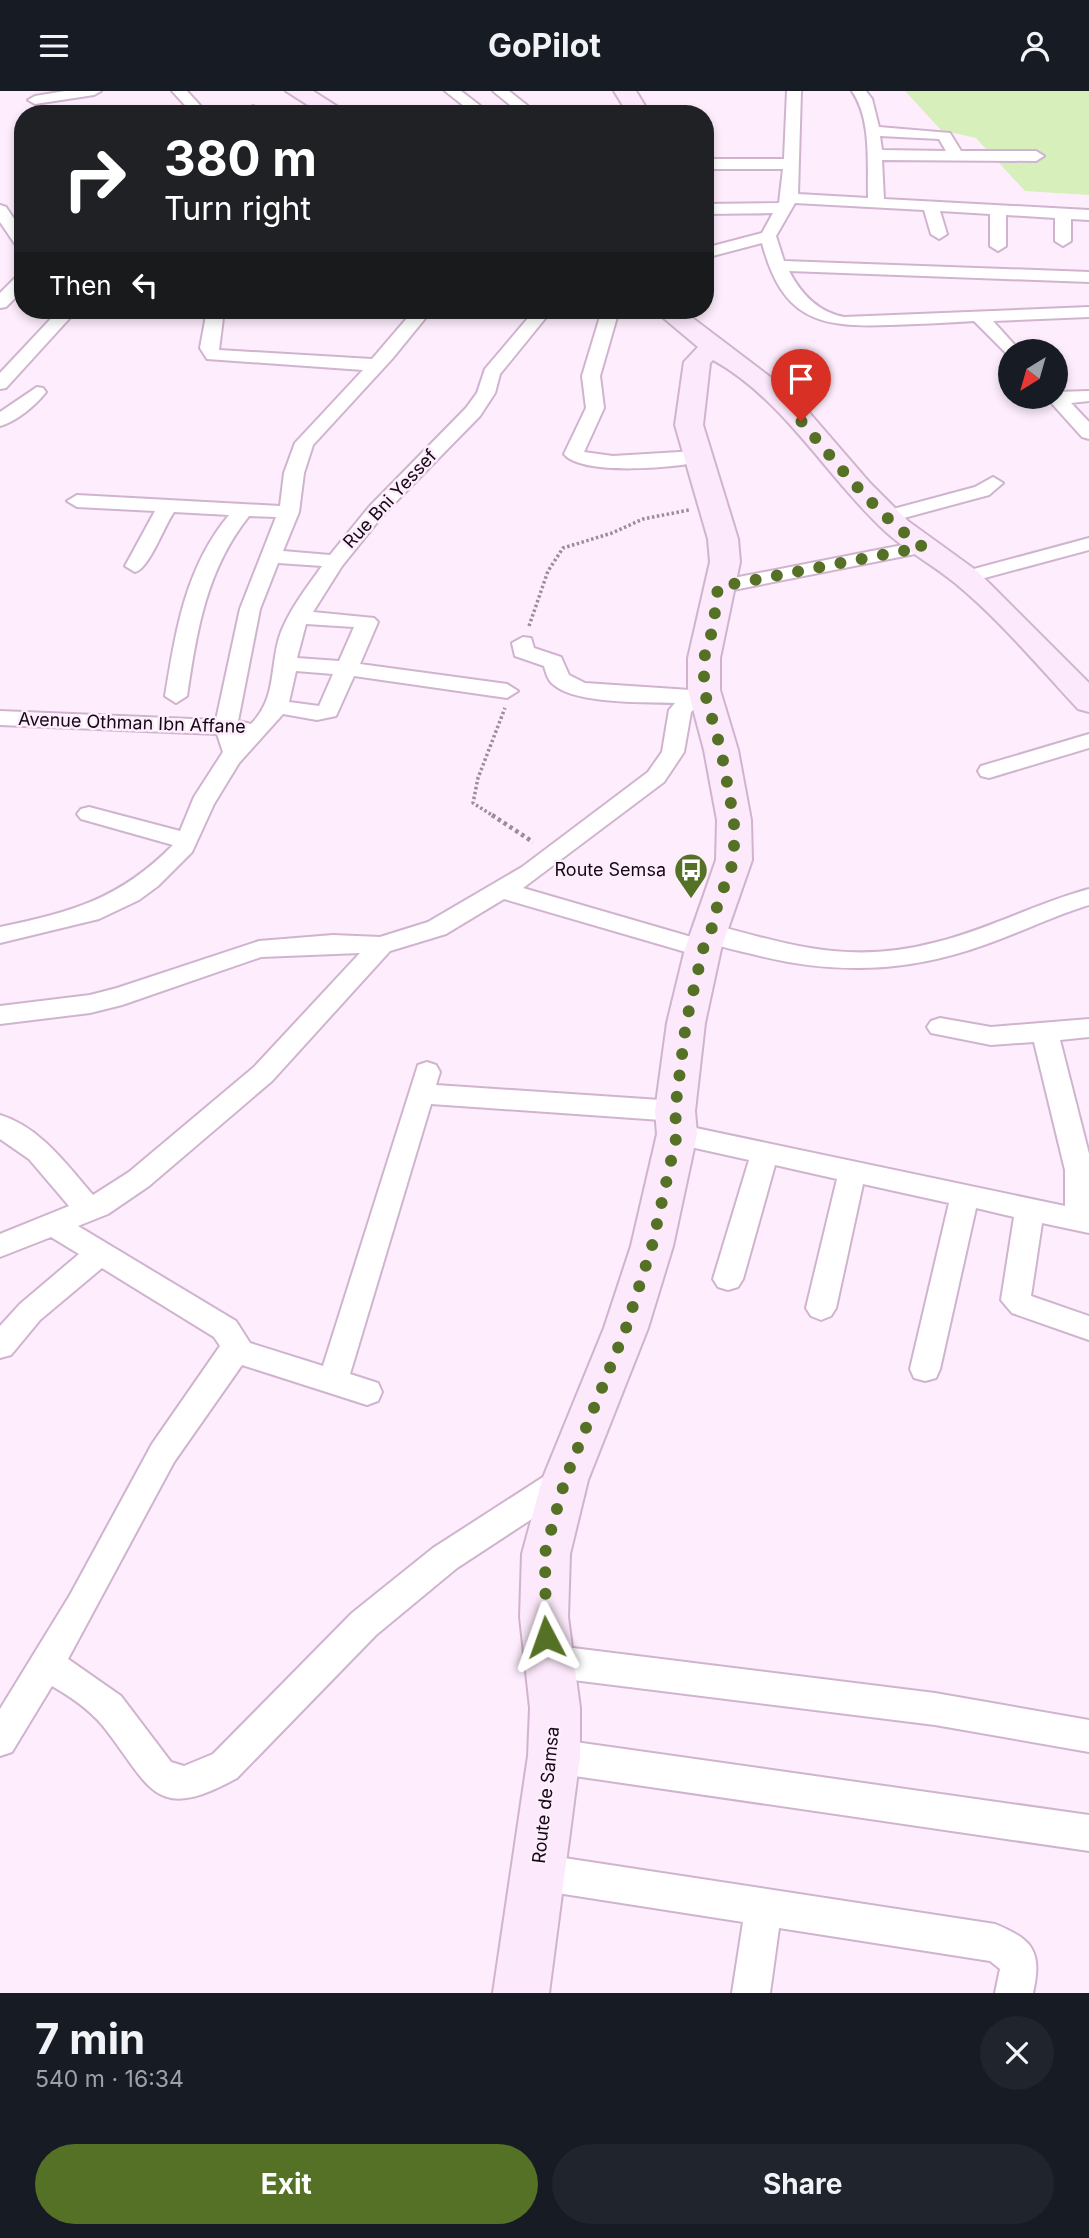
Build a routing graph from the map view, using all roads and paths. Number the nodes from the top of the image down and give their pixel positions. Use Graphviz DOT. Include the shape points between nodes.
graph roads {
  1 [pos="94,91"];
  2 [pos="179,91"];
  3 [pos="297,91"];
  4 [pos="452,91"];
  5 [pos="500,91"];
  6 [pos="794,91"];
  7 [pos="859,91"];
  8 [pos="34,101"];
  9 [pos="192,105"];
  10 [pos="322,105"];
  11 [pos="472,105"];
  12 [pos="519,105"];
  13 [pos="871,131"];
  14 [pos="955,154"];
  15 [pos="874,155"];
  16 [pos="1036,156"];
  17 [pos="714,164"];
  18 [pos="789,164"];
  19 [pos="876,201"];
  20 [pos="787,203"];
  21 [pos="930,204"];
  22 [pos="714,208"];
  23 [pos="0,210"];
  24 [pos="998,211"];
  25 [pos="1063,214"];
  26 [pos="1089,215"];
  27 [pos="14,231"];
  28 [pos="939,233"];
  29 [pos="768,236"];
  30 [pos="1063,241"];
  31 [pos="998,246"];
  32 [pos="714,251"];
  33 [pos="777,266"];
  34 [pos="1089,277"];
  35 [pos="14,289"];
  36 [pos="0,303"];
  37 [pos="1089,312"];
  38 [pos="979,316"];
  39 [pos="60,319"];
  40 [pos="214,319"];
  41 [pos="415,319"];
  42 [pos="536,319"];
  43 [pos="607,319"];
  44 [pos="678,319"];
  45 [pos="1000,339"];
  46 [pos="718,349"];
  47 [pos="376,365"];
  48 [pos="0,384"];
  49 [pos="37,392"];
  50 [pos="1089,396"];
  51 [pos="1068,397"];
  52 [pos="1066,409"];
  53 [pos="0,420"];
  54 [pos="1089,433"];
  55 [pos="696,457"];
  56 [pos="993,483"];
  57 [pos="77,501"];
  58 [pos="168,507"];
  59 [pos="715,509"];
  60 [pos="243,510"];
  61 [pos="289,512"];
  62 [pos="889,516"];
  63 [pos="612,533"];
  64 [pos="1089,544"];
  65 [pos="923,547"];
  66 [pos="273,556"];
  67 [pos="332,561"];
  68 [pos="135,566"];
  69 [pos="966,577"];
  70 [pos="718,587"];
  71 [pos="299,617"];
  72 [pos="523,643"];
  73 [pos="284,664"];
  74 [pos="345,668"];
  75 [pos="507,691"];
  76 [pos="698,694"];
  77 [pos="176,696"];
  78 [pos="1089,702"];
  79 [pos="277,705"];
  80 [pos="0,717"];
  81 [pos="226,727"];
  82 [pos="264,728"];
  83 [pos="1089,741"];
  84 [pos="234,752"];
  85 [pos="989,771"];
  86 [pos="488,812"];
  87 [pos="89,814"];
  88 [pos="188,841"];
  89 [pos="555,856"];
  90 [pos="504,891"];
  91 [pos="1089,897"];
  92 [pos="0,935"];
  93 [pos="707,941"];
  94 [pos="381,945"];
  95 [pos="0,1015"];
  96 [pos="940,1027"];
  97 [pos="1089,1028"];
  98 [pos="1045,1032"];
  99 [pos="676,1123"];
  100 [pos="0,1125"];
  101 [pos="765,1153"];
  102 [pos="852,1173"];
  103 [pos="964,1197"];
  104 [pos="89,1210"];
  105 [pos="1029,1211"];
  106 [pos="1084,1221"];
  107 [pos="51,1223"];
  108 [pos="0,1246"];
  109 [pos="99,1254"];
  110 [pos="728,1279"];
  111 [pos="821,1308"];
  112 [pos="1089,1328"];
  113 [pos="0,1346"];
  114 [pos="235,1350"];
  115 [pos="925,1369"];
  116 [pos="333,1381"];
  117 [pos="367,1392"];
  118 [pos="565,1480"];
  119 [pos="549,1661"];
  120 [pos="47,1664"];
  121 [pos="1089,1736"];
  122 [pos="0,1740"];
  123 [pos="554,1756"];
  124 [pos="1089,1833"];
  125 [pos="538,1872"];
  126 [pos="764,1906"];
  127 [pos="521,1993"];
  128 [pos="751,1993"];
  129 [pos="1014,1993"];
  1 -- 8 [label="street"];
  2 -- 9 [label="street"];
  3 -- 10 [label="street"];
  4 -- 11 [label="street"];
  5 -- 12 [label="street"];
  6 -- 18 [label="street"];
  7 -- 13 [label="street" via="866,97"];
  13 -- 14 [label="street" via="940,135"];
  13 -- 15 [label="street"];
  14 -- 15 [label="street"];
  14 -- 16 [label="street"];
  15 -- 19 [label="street"];
  17 -- 18 [label="street"];
  18 -- 20 [label="street"];
  19 -- 20 [label="street"];
  19 -- 21 [label="street"];
  20 -- 22 [label="street"];
  20 -- 29 [label="street"];
  21 -- 24 [label="street"];
  21 -- 28 [label="street"];
  23 -- 27 [label="street"];
  24 -- 25 [label="street"];
  24 -- 31 [label="street"];
  25 -- 26 [label="street"];
  25 -- 30 [label="street"];
  29 -- 32 [label="street"];
  29 -- 33 [label="street"];
  33 -- 34 [label="street"];
  33 -- 38 [label="street" via="785,282 818,314 832,321"];
  35 -- 36 [label="street"];
  37 -- 38 [label="street"];
  38 -- 45 [label="street"];
  39 -- 48 [label="street"];
  40 -- 47 [label="street" via="209,348 213,355"];
  41 -- 47 [label="street"];
  42 -- 67 [label="street, Rue Bni Yessef" via="491,373 486,393 473,412 368,517"];
  43 -- 55 [label="street" via="591,376 594,408 573,454 596,460"];
  44 -- 46 [label="street"];
  46 -- 55 [label="street, Route de Samsa" via="697,362 690,425"];
  46 -- 62 [label="street" via="785,401"];
  47 -- 61 [label="street" via="304,443"];
  49 -- 53 [label="street"];
  50 -- 51 [label="street"];
  52 -- 54 [label="street"];
  55 -- 59 [label="street, Route de Samsa"];
  56 -- 62 [label="street" via="982,491"];
  57 -- 58 [label="street"];
  58 -- 60 [label="street"];
  58 -- 68 [label="street" via="155,523"];
  59 -- 63 [label="path" via="660,514"];
  59 -- 70 [label="street, Route de Samsa" via="725,562"];
  60 -- 61 [label="street"];
  60 -- 77 [label="street" via="205,561 196,586"];
  61 -- 66 [label="street"];
  62 -- 65 [label="street"];
  64 -- 69 [label="street"];
  65 -- 69 [label="street"];
  65 -- 70 [label="street"];
  66 -- 67 [label="street"];
  66 -- 81 [label="street" via="250,609"];
  67 -- 71 [label="street, Rue Bni Yessef"];
  69 -- 78 [label="street"];
  70 -- 76 [label="street, Route de Samsa"];
  71 -- 73 [label="street, Rue Bni Yessef"];
  71 -- 74 [label="street" via="367,621"];
  72 -- 76 [label="street" via="523,651 553,662 561,681 568,685 595,691"];
  73 -- 74 [label="street"];
  73 -- 79 [label="street, Rue Bni Yessef"];
  74 -- 75 [label="street"];
  74 -- 79 [label="street" via="328,711"];
  76 -- 89 [label="street" via="680,710 673,752 656,777"];
  76 -- 93 [label="street, Route de Samsa" via="721,750 734,820 734,860"];
  79 -- 82 [label="street, Rue Bni Yessef"];
  80 -- 81 [label="street, Avenue Othman Ibn Affane"];
  81 -- 82 [label="street, Avenue Othman Ibn Affane"];
  81 -- 84 [label="street"];
  82 -- 84 [label="street, Rue Bni Yessef"];
  83 -- 85 [label="street"];
  84 -- 88 [label="street, Rue Bni Yessef" via="199,808"];
  86 -- 89 [label="path"];
  87 -- 88 [label="street"];
  88 -- 92 [label="street, Rue Bni Yessef" via="143,889 109,908"];
  89 -- 90 [label="street"];
  90 -- 93 [label="street"];
  90 -- 94 [label="street" via="437,928"];
  91 -- 93 [label="street" via="906,959 839,962"];
  93 -- 99 [label="street, Route de Samsa" via="686,1023"];
  94 -- 95 [label="street" via="275,946 237,954 101,1001"];
  94 -- 104 [label="street" via="263,1074 139,1179"];
  96 -- 98 [label="street" via="991,1036"];
  97 -- 98 [label="street"];
  98 -- 106 [label="street" via="1079,1170"];
  99 -- 101 [label="street"];
  99 -- 116 [label="street" via="424,1083"];
  99 -- 118 [label="street, Route de Samsa" via="652,1246 630,1316"];
  100 -- 104 [label="street" via="39,1152"];
  101 -- 102 [label="street"];
  101 -- 110 [label="street"];
  102 -- 103 [label="street"];
  102 -- 111 [label="street"];
  103 -- 105 [label="street"];
  103 -- 115 [label="street"];
  104 -- 107 [label="street"];
  105 -- 106 [label="street"];
  105 -- 112 [label="street" via="1016,1300"];
  107 -- 108 [label="street"];
  107 -- 109 [label="street"];
  109 -- 113 [label="street" via="30,1312"];
  109 -- 114 [label="street" via="225,1329"];
  114 -- 116 [label="street"];
  114 -- 120 [label="street" via="163,1453"];
  116 -- 117 [label="street"];
  118 -- 119 [label="street, Route de Samsa" via="545,1553"];
  118 -- 120 [label="street" via="445,1558 364,1624 225,1766 201,1782 181,1783 151,1770 103,1702"];
  119 -- 121 [label="street" via="935,1709"];
  119 -- 123 [label="street, Route de Samsa" via="555,1708"];
  120 -- 122 [label="street"];
  123 -- 124 [label="street"];
  123 -- 125 [label="street, Route de Samsa"];
  125 -- 126 [label="street"];
  125 -- 127 [label="street, Route de Samsa"];
  126 -- 128 [label="street"];
  126 -- 129 [label="street" via="995,1943 1012,1953 1020,1966"];
}
